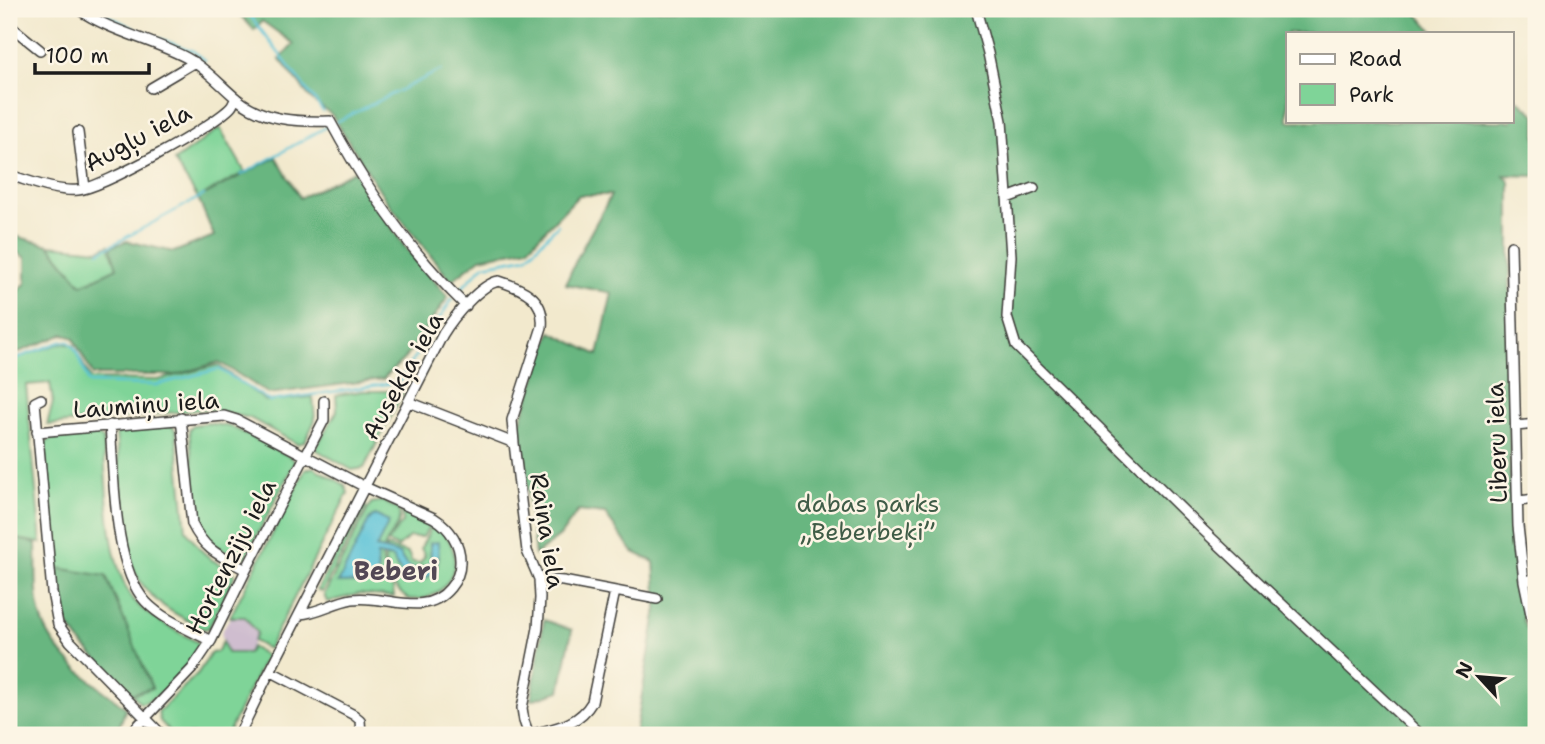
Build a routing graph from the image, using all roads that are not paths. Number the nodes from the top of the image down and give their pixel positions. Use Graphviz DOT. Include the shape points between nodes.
graph roads {
  1 [pos="78,9"];
  2 [pos="976,9"];
  3 [pos="1464,9"];
  4 [pos="1470,9"];
  5 [pos="9,24"];
  6 [pos="40,50"];
  7 [pos="195,62"];
  8 [pos="151,88"];
  9 [pos="236,98"];
  10 [pos="78,132"];
  11 [pos="9,175"];
  12 [pos="85,188"];
  13 [pos="1034,188"];
  14 [pos="1007,198"];
  15 [pos="1511,246"];
  16 [pos="466,306"];
  17 [pos="41,399"];
  18 [pos="324,401"];
  19 [pos="409,402"];
  20 [pos="181,418"];
  21 [pos="1536,424"];
  22 [pos="110,425"];
  23 [pos="1516,426"];
  24 [pos="37,432"];
  25 [pos="514,443"];
  26 [pos="305,456"];
  27 [pos="366,487"];
  28 [pos="1536,499"];
  29 [pos="1518,501"];
  30 [pos="246,570"];
  31 [pos="538,579"];
  32 [pos="1536,579"];
  33 [pos="1524,581"];
  34 [pos="615,591"];
  35 [pos="657,599"];
  36 [pos="300,614"];
  37 [pos="1536,638"];
  38 [pos="211,641"];
  39 [pos="270,671"];
  40 [pos="146,718"];
  41 [pos="129,735"];
  42 [pos="162,735"];
  43 [pos="239,735"];
  44 [pos="361,735"];
  45 [pos="529,735"];
  46 [pos="1421,735"];
  1 -- 7 [label="street"];
  2 -- 14 [label="street" via="1002,121"];
  3 -- 4 [label="street"];
  5 -- 6 [label="street"];
  7 -- 8 [label="street"];
  7 -- 9 [label="street"];
  9 -- 12 [label="street, Augļu iela" via="230,108 192,133 116,177"];
  9 -- 16 [label="street" via="277,118 330,121 373,196 438,279"];
  10 -- 12 [label="street"];
  11 -- 12 [label="street, Augļu iela" via="59,188"];
  13 -- 14 [label="street"];
  14 -- 46 [label="street" via="1011,256 1007,317 1016,346"];
  15 -- 23 [label="street, Liberu iela"];
  16 -- 19 [label="street, Ausekļa iela" via="443,334"];
  16 -- 25 [label="street, Ausekļa iela" via="499,281 531,295 544,314 512,420"];
  17 -- 24 [label="street" via="35,402"];
  18 -- 26 [label="street, Hortenziju iela" via="324,420"];
  19 -- 25 [label="street, Raiņa iela"];
  19 -- 27 [label="street, Ausekļa iela"];
  20 -- 22 [label="street, Laumiņu iela"];
  20 -- 26 [label="street, Laumiņu iela" via="224,416"];
  20 -- 30 [label="street" via="192,524 208,549"];
  21 -- 23 [label="street"];
  22 -- 24 [label="street, Laumiņu iela"];
  22 -- 38 [label="street" via="122,553 130,578 146,603"];
  23 -- 29 [label="street, Liberu iela"];
  24 -- 40 [label="street" via="58,624 70,642"];
  25 -- 31 [label="street, Raiņa iela" via="527,551"];
  26 -- 27 [label="street, Laumiņu iela"];
  26 -- 30 [label="street, Hortenziju iela"];
  27 -- 36 [label="street, Ausekļa iela"];
  27 -- 36 [label="street, Laumiņu iela" via="451,532 459,553 456,579 444,594 421,604 355,599"];
  28 -- 29 [label="street"];
  29 -- 33 [label="street, Liberu iela"];
  30 -- 38 [label="street, Hortenziju iela"];
  31 -- 34 [label="street"];
  31 -- 45 [label="street, Raiņa iela" via="538,628 522,708"];
  32 -- 33 [label="street"];
  33 -- 37 [label="street, Liberu iela"];
  34 -- 35 [label="street"];
  34 -- 45 [label="street" via="592,702 570,724"];
  36 -- 39 [label="street, Ausekļa iela"];
  38 -- 40 [label="street, Hortenziju iela" via="192,669"];
  39 -- 43 [label="street, Ausekļa iela"];
  39 -- 44 [label="street" via="354,715 360,720"];
  40 -- 41 [label="street, Hortenziju iela"];
  40 -- 42 [label="street"];
}
